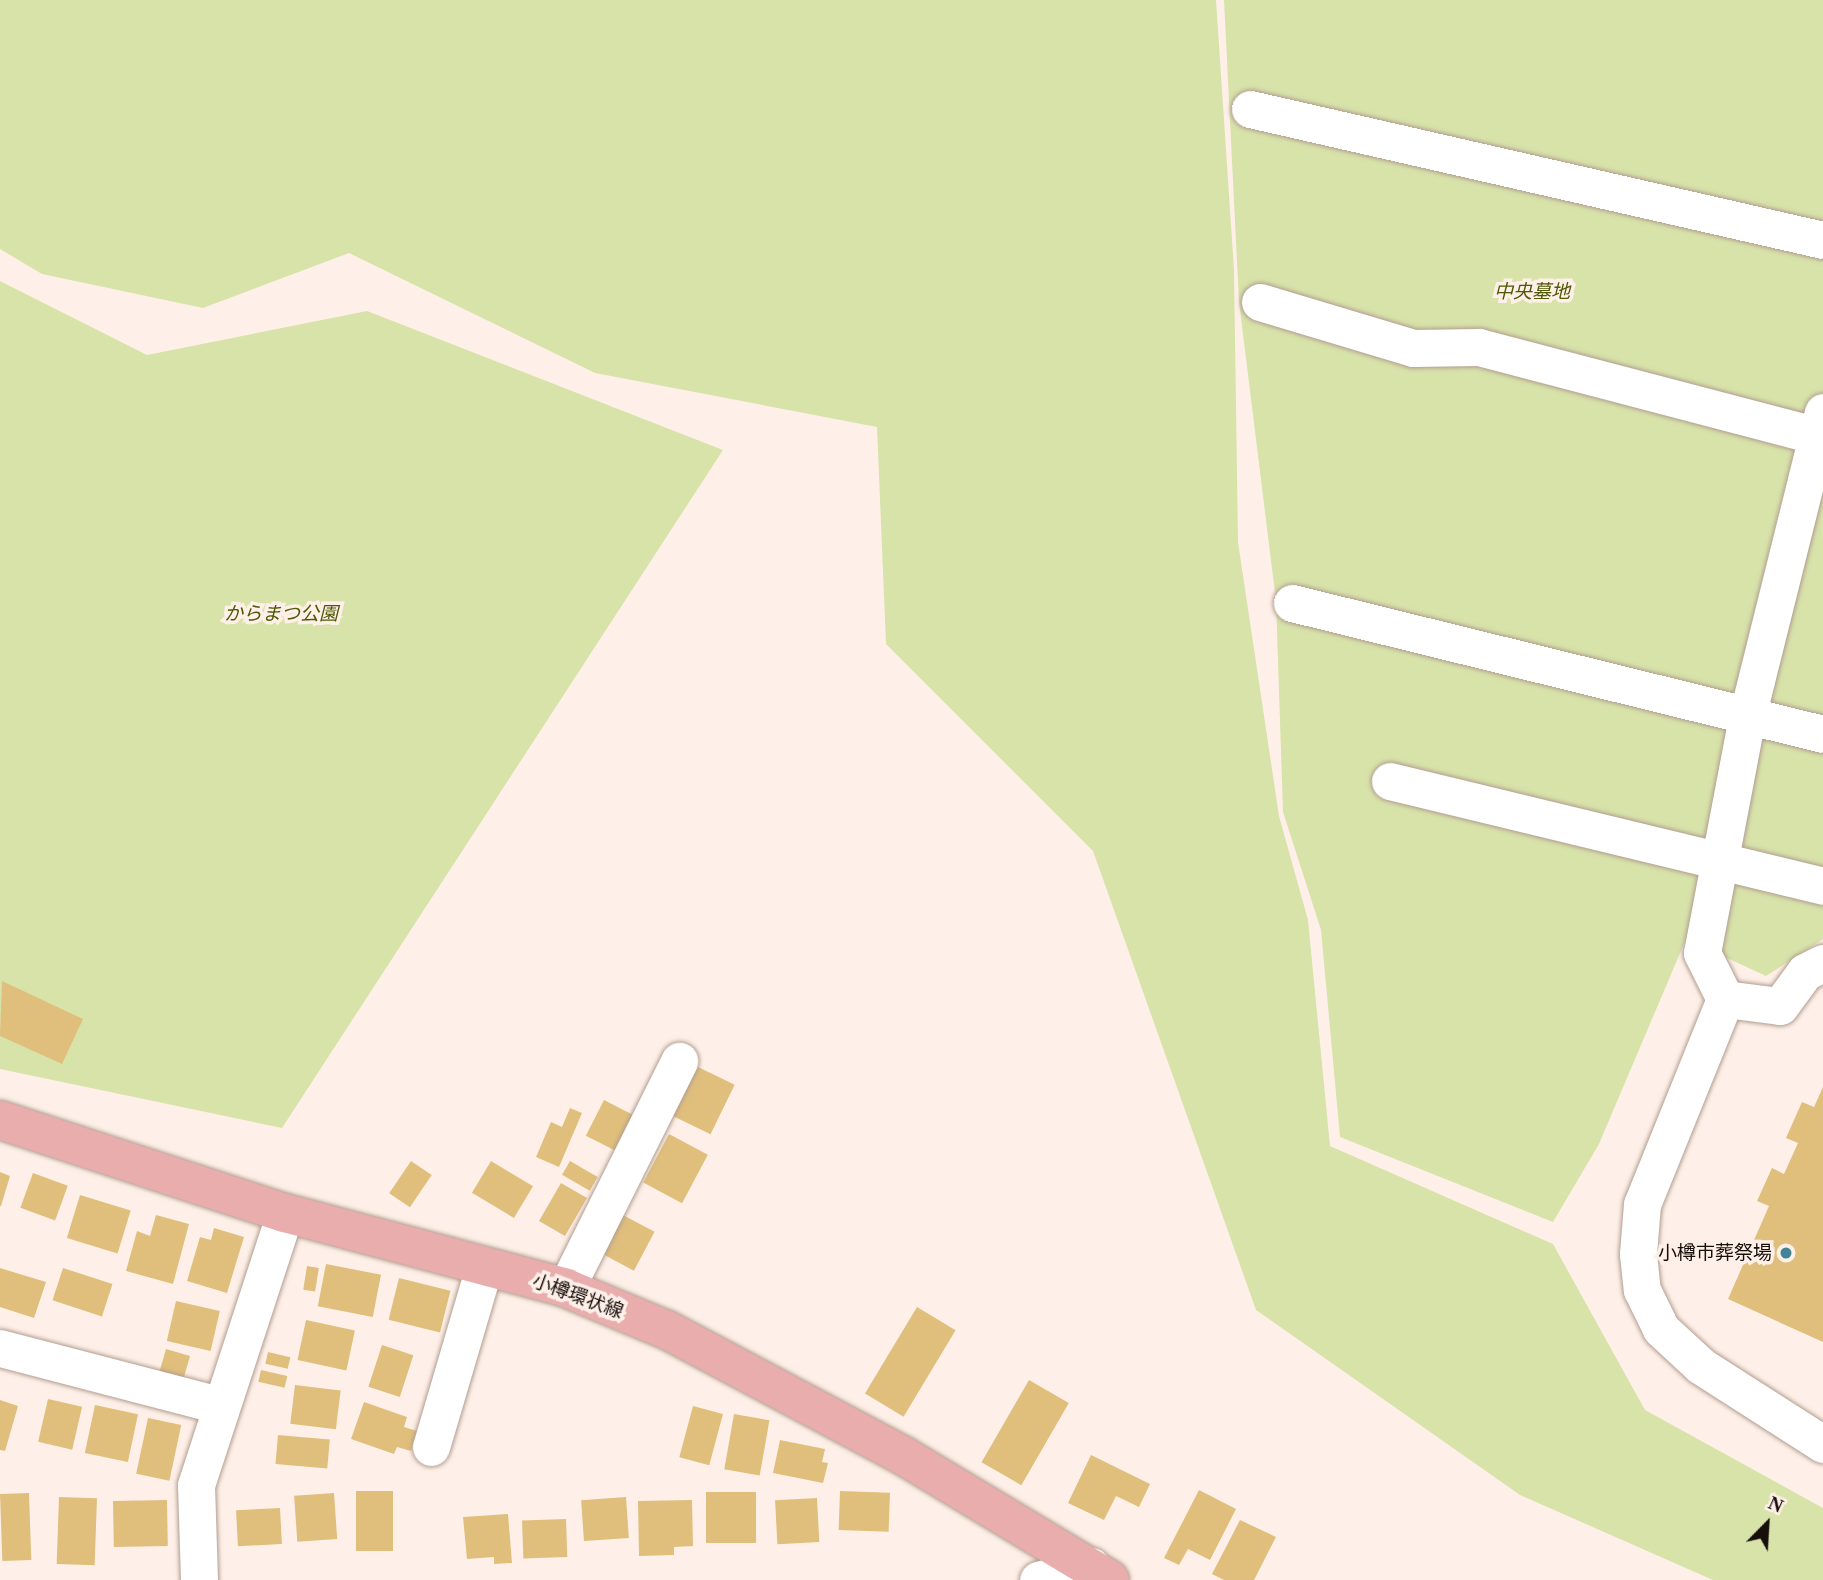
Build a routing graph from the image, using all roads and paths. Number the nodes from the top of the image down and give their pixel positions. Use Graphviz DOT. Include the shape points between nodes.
graph roads {
  1 [pos="1250,109"];
  2 [pos="1823,240"];
  3 [pos="1260,302"];
  4 [pos="1821,428"];
  5 [pos="1292,603"];
  6 [pos="1747,716"];
  7 [pos="1823,734"];
  8 [pos="1390,780"];
  9 [pos="1719,862"];
  10 [pos="1823,886"];
  11 [pos="1823,962"];
  12 [pos="1724,999"];
  13 [pos="679,1061"];
  14 [pos="0,1120"];
  15 [pos="285,1213"];
  16 [pos="484,1267"];
  17 [pos="566,1288"];
  18 [pos="0,1348"];
  19 [pos="219,1405"];
  20 [pos="1823,1444"];
  21 [pos="430,1447"];
  22 [pos="1100,1573"];
  23 [pos="199,1580"];
  24 [pos="1038,1580"];
  1 -- 2 [label="street"];
  3 -- 4 [label="street" via="1413,348 1479,347"];
  4 -- 6 [label="street"];
  5 -- 6 [label="street"];
  6 -- 7 [label="street"];
  6 -- 9 [label="street"];
  8 -- 9 [label="street"];
  9 -- 10 [label="street"];
  9 -- 12 [label="street" via="1702,953"];
  11 -- 12 [label="street" via="1805,972 1780,1006"];
  12 -- 20 [label="street" via="1642,1204 1637,1254 1642,1290 1661,1329 1701,1366"];
  13 -- 17 [label="street"];
  14 -- 15 [label="main road, 小樽環状線"];
  15 -- 16 [label="main road, 小樽環状線"];
  15 -- 19 [label="street"];
  16 -- 17 [label="main road, 小樽環状線"];
  16 -- 21 [label="street"];
  17 -- 22 [label="main road, 小樽環状線" via="667,1330 904,1456"];
  18 -- 19 [label="street"];
  19 -- 23 [label="street" via="196,1485"];
  22 -- 24 [label="street"];
}
